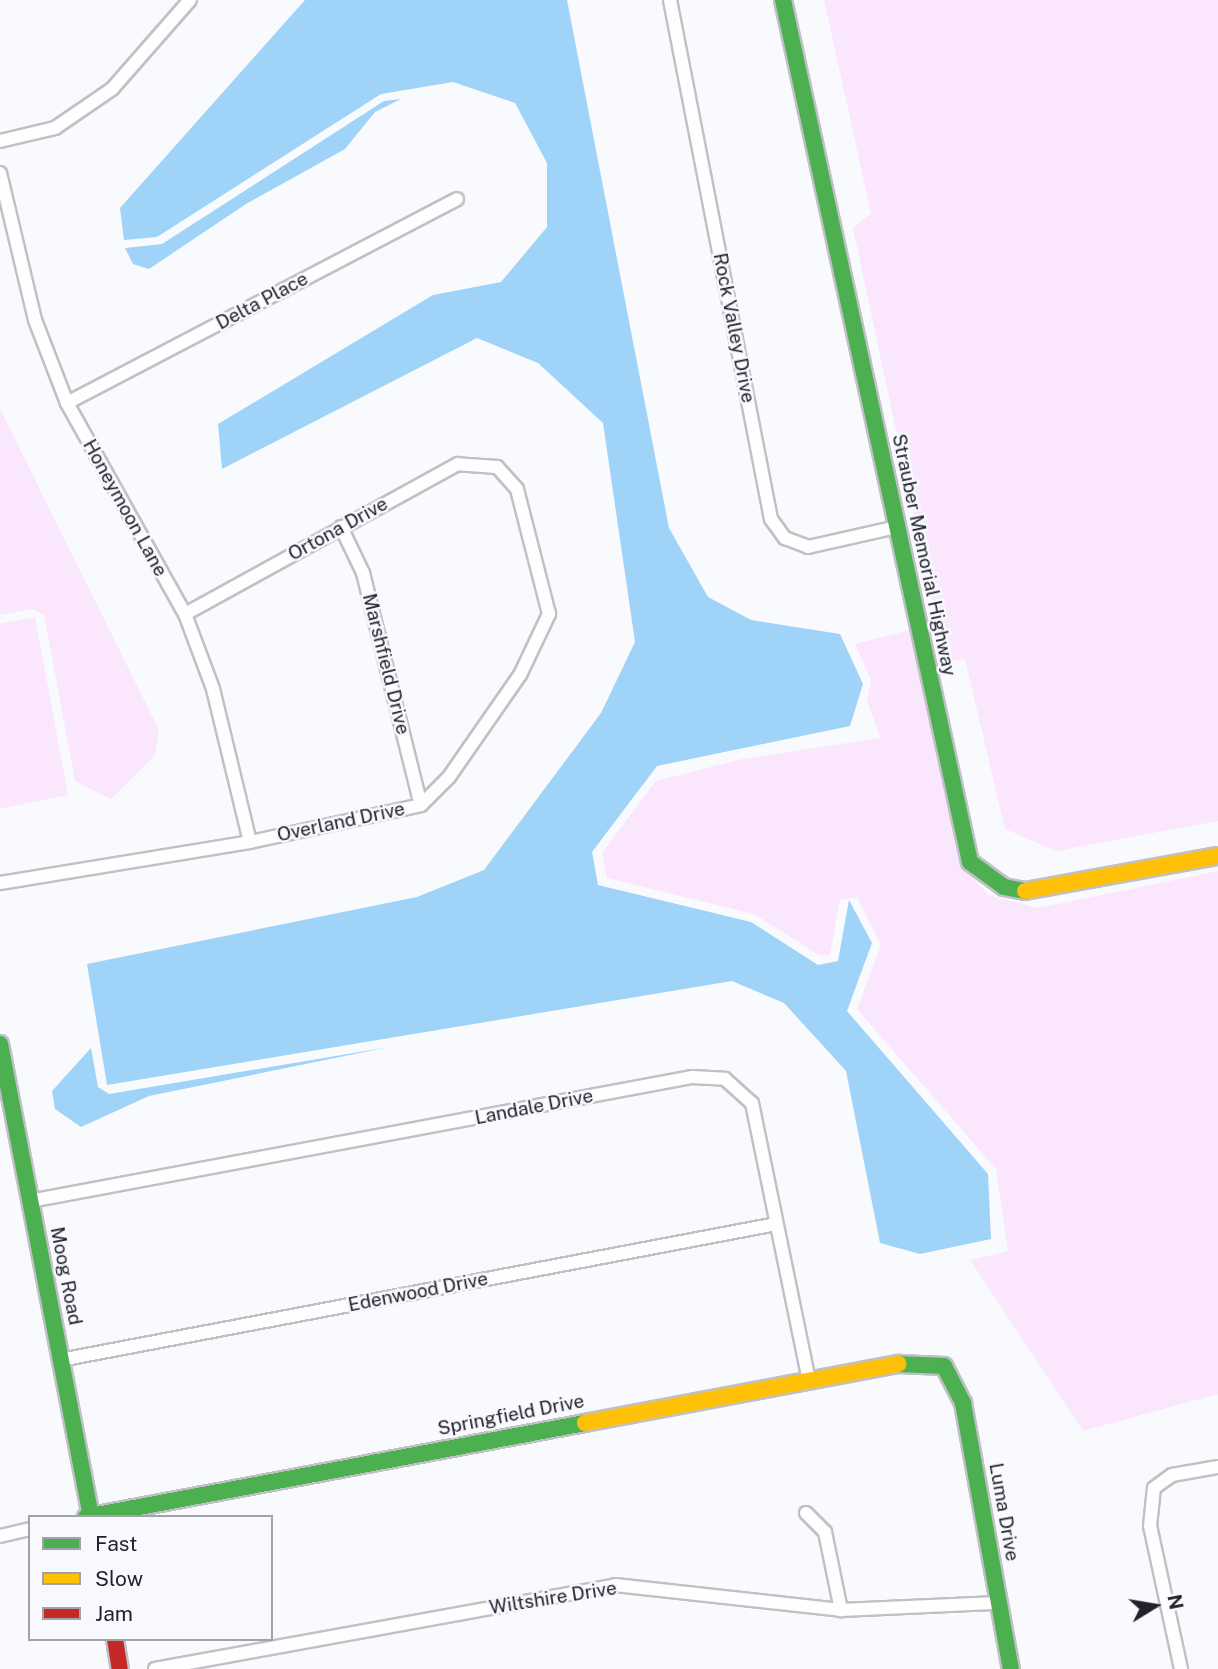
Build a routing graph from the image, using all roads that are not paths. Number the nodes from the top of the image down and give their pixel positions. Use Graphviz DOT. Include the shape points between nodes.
graph roads {
  1 [pos="190,0"];
  2 [pos="670,0"];
  3 [pos="783,0"];
  4 [pos="0,141"];
  5 [pos="0,173"];
  6 [pos="457,199"];
  7 [pos="67,403"];
  8 [pos="496,467"];
  9 [pos="341,527"];
  10 [pos="897,527"];
  11 [pos="185,614"];
  12 [pos="421,805"];
  13 [pos="250,842"];
  14 [pos="1218,856"];
  15 [pos="0,883"];
  16 [pos="0,1044"];
  17 [pos="30,1202"];
  18 [pos="776,1224"];
  19 [pos="60,1360"];
  20 [pos="944,1366"];
  21 [pos="809,1380"];
  22 [pos="1218,1467"];
  23 [pos="806,1513"];
  24 [pos="89,1515"];
  25 [pos="94,1515"];
  26 [pos="28,1529"];
  27 [pos="0,1536"];
  28 [pos="998,1603"];
  29 [pos="841,1610"];
  30 [pos="115,1641"];
  31 [pos="120,1669"];
  32 [pos="155,1669"];
  33 [pos="1011,1669"];
  34 [pos="1181,1669"];
  1 -- 4 [label="street" via="112,89 55,128"];
  2 -- 10 [label="street, Rock Valley Drive" via="771,519 785,538 808,547"];
  3 -- 10 [label="street, Strauber Memorial Highway"];
  5 -- 7 [label="street, Honeymoon Lane" via="35,320"];
  6 -- 7 [label="street, Delta Place"];
  7 -- 11 [label="street, Honeymoon Lane"];
  8 -- 9 [label="street, Ortona Drive" via="458,464"];
  8 -- 12 [label="street, Overland Drive" via="517,489 549,614 520,675 449,776"];
  9 -- 11 [label="street, Ortona Drive"];
  9 -- 12 [label="street, Marshfield Drive" via="363,573"];
  10 -- 14 [label="street, Strauber Memorial Highway" via="964,849 984,877 1035,893"];
  11 -- 13 [label="street, Honeymoon Lane" via="213,688"];
  12 -- 13 [label="street, Overland Drive"];
  13 -- 15 [label="street, Overland Drive"];
  16 -- 17 [label="street, Moog Road"];
  17 -- 18 [label="street, Landale Drive" via="692,1077 725,1079 752,1103"];
  17 -- 19 [label="street, Moog Road"];
  18 -- 19 [label="street, Edenwood Drive"];
  18 -- 21 [label="street, Landale Drive"];
  19 -- 24 [label="street, Moog Road"];
  20 -- 21 [label="street, Springfield Drive" via="907,1362"];
  20 -- 28 [label="street, Luma Drive" via="963,1403"];
  21 -- 25 [label="street, Springfield Drive"];
  22 -- 34 [label="street" via="1172,1475 1154,1488 1150,1526"];
  23 -- 29 [label="street" via="825,1532"];
  26 -- 27 [label="street"];
  28 -- 29 [label="street, Wiltshire Drive"];
  28 -- 33 [label="street, Luma Drive"];
  29 -- 32 [label="street, Wiltshire Drive" via="614,1585"];
  30 -- 31 [label="street"];
}
